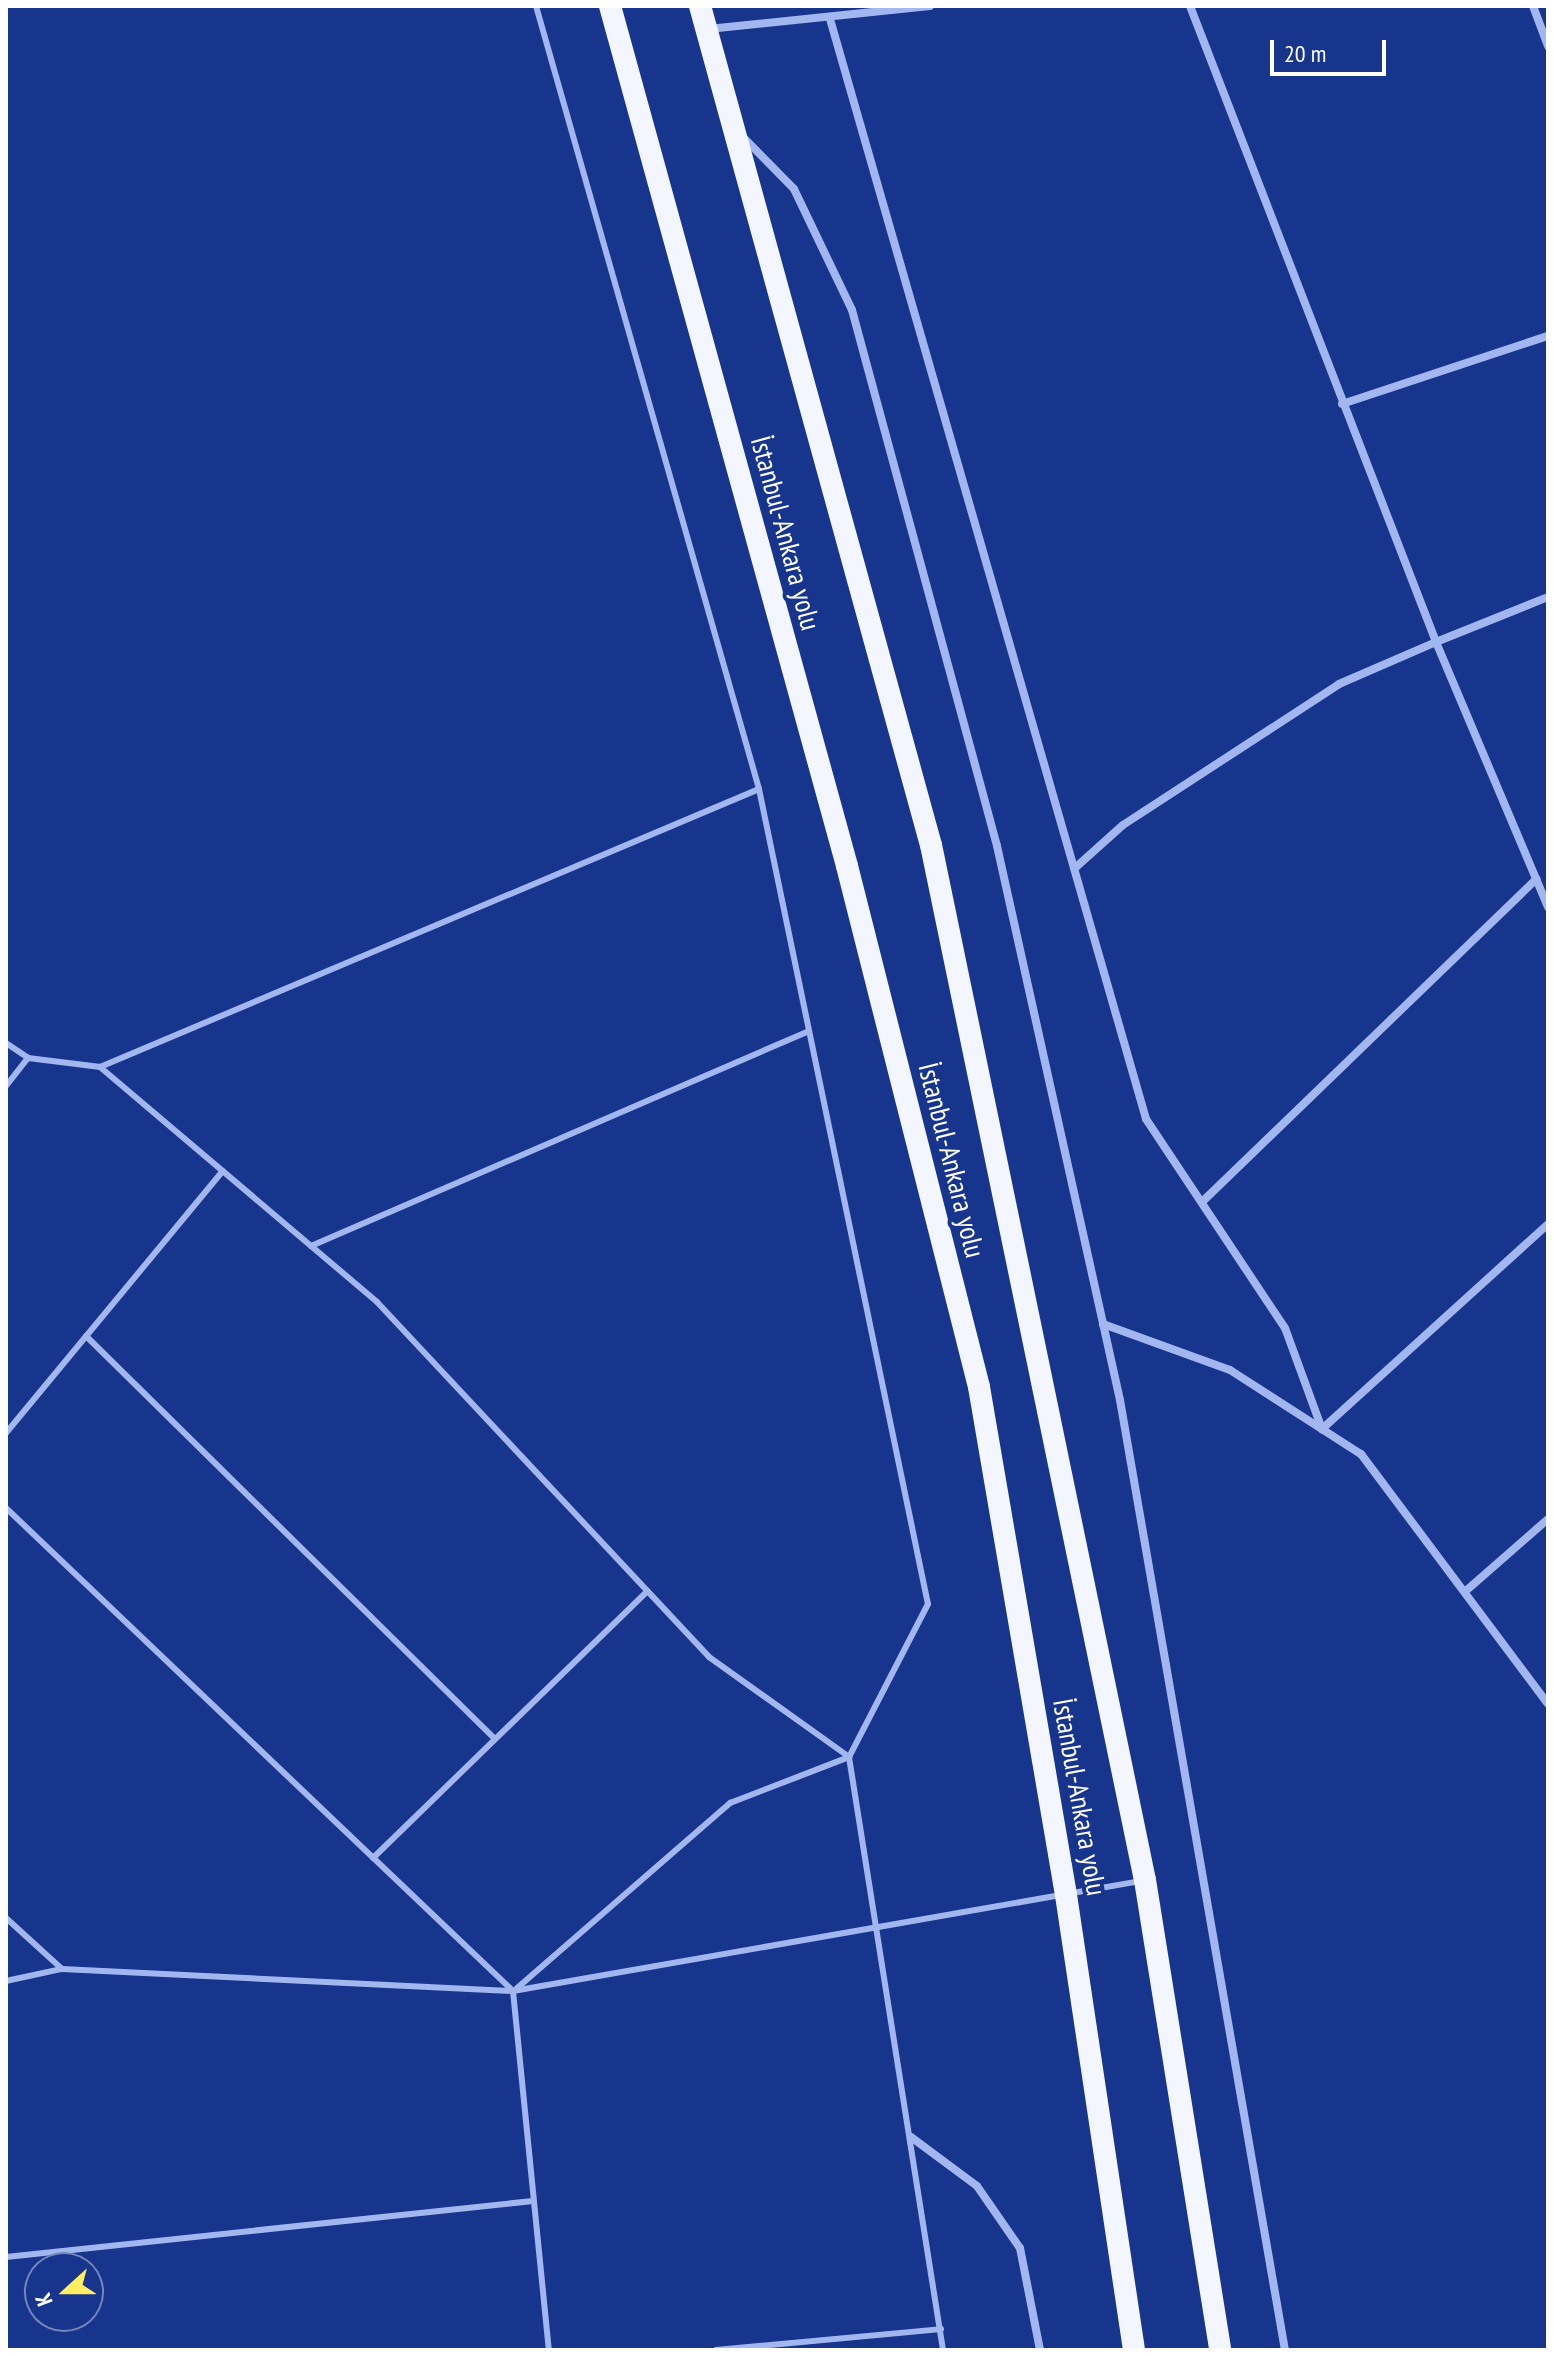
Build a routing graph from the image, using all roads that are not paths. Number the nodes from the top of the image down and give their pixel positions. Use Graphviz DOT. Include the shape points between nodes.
graph roads {
  1 [pos="536,6"];
  2 [pos="610,6"];
  3 [pos="700,6"];
  4 [pos="930,6"];
  5 [pos="1190,6"];
  6 [pos="1533,6"];
  7 [pos="830,19"];
  8 [pos="707,29"];
  9 [pos="1548,46"];
  10 [pos="733,127"];
  11 [pos="1548,336"];
  12 [pos="1342,404"];
  13 [pos="1548,597"];
  14 [pos="1436,642"];
  15 [pos="759,789"];
  16 [pos="1075,868"];
  17 [pos="1537,879"];
  18 [pos="1548,907"];
  19 [pos="809,1031"];
  20 [pos="6,1043"];
  21 [pos="28,1058"];
  22 [pos="100,1067"];
  23 [pos="6,1086"];
  24 [pos="223,1171"];
  25 [pos="1202,1202"];
  26 [pos="1548,1224"];
  27 [pos="311,1246"];
  28 [pos="1103,1324"];
  29 [pos="86,1336"];
  30 [pos="1322,1429"];
  31 [pos="6,1433"];
  32 [pos="6,1508"];
  33 [pos="1548,1519"];
  34 [pos="1468,1589"];
  35 [pos="648,1591"];
  36 [pos="1548,1704"];
  37 [pos="495,1739"];
  38 [pos="849,1757"];
  39 [pos="373,1858"];
  40 [pos="1145,1880"];
  41 [pos="1066,1895"];
  42 [pos="6,1918"];
  43 [pos="879,1931"];
  44 [pos="62,1969"];
  45 [pos="6,1981"];
  46 [pos="513,1991"];
  47 [pos="911,2137"];
  48 [pos="533,2201"];
  49 [pos="6,2257"];
  50 [pos="941,2329"];
  51 [pos="549,2350"];
  52 [pos="716,2350"];
  53 [pos="943,2350"];
  54 [pos="1040,2350"];
  55 [pos="1134,2350"];
  56 [pos="1220,2350"];
  57 [pos="1285,2350"];
  1 -- 15 [label="lane"];
  2 -- 41 [label="highway, İstanbul-Ankara yolu" via="847,866 979,1387"];
  3 -- 8 [label="highway, İstanbul-Ankara yolu"];
  4 -- 7 [label="street"];
  5 -- 12 [label="street"];
  6 -- 9 [label="street"];
  7 -- 8 [label="street"];
  7 -- 16 [label="street"];
  8 -- 10 [label="highway, İstanbul-Ankara yolu"];
  10 -- 28 [label="street" via="794,189 852,310 997,846"];
  10 -- 40 [label="highway, İstanbul-Ankara yolu" via="931,845"];
  11 -- 12 [label="street"];
  12 -- 14 [label="street"];
  13 -- 14 [label="street"];
  14 -- 16 [label="street" via="1339,684 1123,825"];
  14 -- 17 [label="street"];
  15 -- 19 [label="lane"];
  15 -- 22 [label="lane"];
  16 -- 25 [label="street" via="1146,1119"];
  17 -- 18 [label="street"];
  17 -- 25 [label="street"];
  19 -- 27 [label="lane"];
  19 -- 38 [label="lane" via="928,1604"];
  20 -- 21 [label="lane"];
  21 -- 22 [label="lane"];
  21 -- 23 [label="lane"];
  22 -- 24 [label="lane"];
  24 -- 27 [label="lane"];
  24 -- 29 [label="lane"];
  25 -- 30 [label="street" via="1285,1328"];
  26 -- 30 [label="street"];
  27 -- 35 [label="lane" via="377,1302"];
  28 -- 30 [label="street" via="1230,1370"];
  28 -- 57 [label="street"];
  29 -- 31 [label="lane"];
  29 -- 37 [label="lane"];
  30 -- 34 [label="street" via="1361,1454"];
  32 -- 39 [label="lane"];
  33 -- 34 [label="street"];
  34 -- 36 [label="street"];
  35 -- 37 [label="lane"];
  35 -- 38 [label="lane" via="709,1657"];
  37 -- 39 [label="lane"];
  38 -- 43 [label="lane"];
  38 -- 46 [label="lane" via="730,1803"];
  39 -- 46 [label="lane"];
  40 -- 41 [label="lane"];
  40 -- 56 [label="highway, İstanbul-Ankara yolu"];
  41 -- 43 [label="lane"];
  41 -- 55 [label="highway, İstanbul-Ankara yolu"];
  42 -- 44 [label="lane"];
  43 -- 46 [label="lane"];
  43 -- 47 [label="lane"];
  44 -- 45 [label="lane"];
  44 -- 46 [label="lane"];
  46 -- 48 [label="lane"];
  47 -- 50 [label="lane"];
  47 -- 54 [label="street" via="977,2186 1020,2248"];
  48 -- 49 [label="lane"];
  48 -- 51 [label="lane"];
  50 -- 52 [label="lane"];
  50 -- 53 [label="lane"];
}
